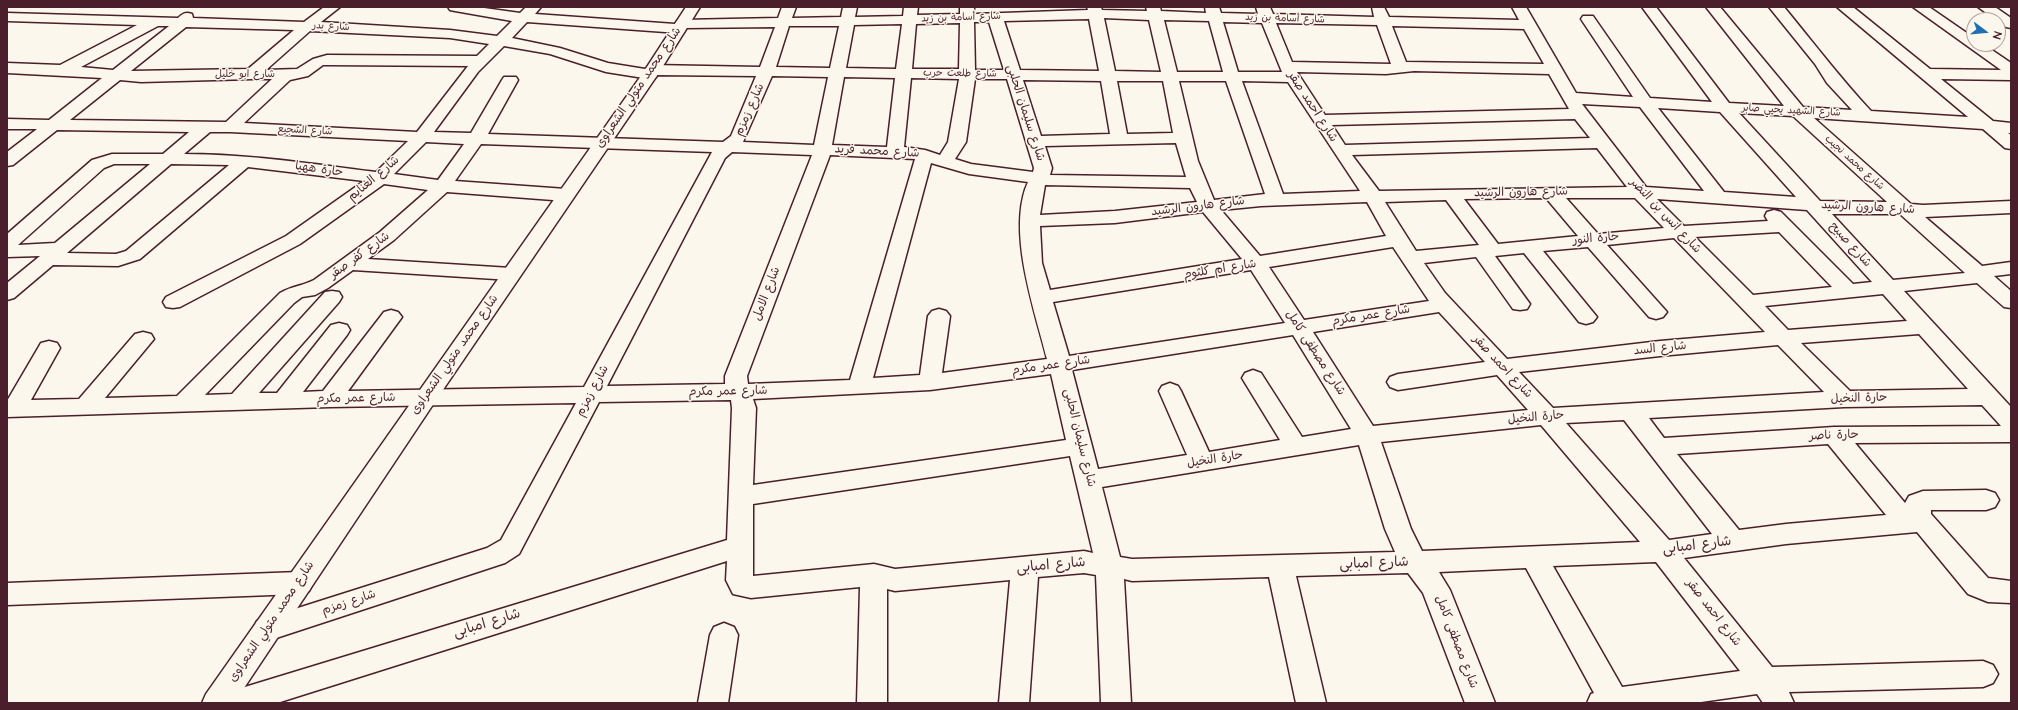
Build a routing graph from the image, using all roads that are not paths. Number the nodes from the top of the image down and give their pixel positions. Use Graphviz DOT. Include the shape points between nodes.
graph roads {
  1 [pos="120,7"];
  2 [pos="198,7"];
  3 [pos="333,7"];
  4 [pos="455,7"];
  5 [pos="1378,7"];
  6 [pos="1444,7"];
  7 [pos="1519,7"];
  8 [pos="1649,7"];
  9 [pos="1713,7"];
  10 [pos="1776,7"];
  11 [pos="1844,7"];
  12 [pos="1920,7"];
  13 [pos="1985,7"];
  14 [pos="1028,11"];
  15 [pos="1095,11"];
  16 [pos="1154,11"];
  17 [pos="1213,12"];
  18 [pos="1264,12"];
  19 [pos="528,13"];
  20 [pos="967,13"];
  21 [pos="1321,13"];
  22 [pos="848,14"];
  23 [pos="910,14"];
  24 [pos="786,15"];
  25 [pos="7,17"];
  26 [pos="23,17"];
  27 [pos="995,17"];
  28 [pos="100,19"];
  29 [pos="1588,19"];
  30 [pos="685,20"];
  31 [pos="155,21"];
  32 [pos="182,22"];
  33 [pos="1383,22"];
  34 [pos="1450,23"];
  35 [pos="2011,24"];
  36 [pos="7,25"];
  37 [pos="1528,25"];
  38 [pos="307,26"];
  39 [pos="389,30"];
  40 [pos="501,40"];
  41 [pos="355,61"];
  42 [pos="480,61"];
  43 [pos="1400,67"];
  44 [pos="7,68"];
  45 [pos="63,70"];
  46 [pos="1555,70"];
  47 [pos="2011,70"];
  48 [pos="651,72"];
  49 [pos="766,72"];
  50 [pos="1289,72"];
  51 [pos="836,73"];
  52 [pos="252,74"];
  53 [pos="904,74"];
  54 [pos="1927,74"];
  55 [pos="115,75"];
  56 [pos="286,75"];
  57 [pos="968,75"];
  58 [pos="1012,75"];
  59 [pos="2011,75"];
  60 [pos="1108,76"];
  61 [pos="1170,76"];
  62 [pos="1232,76"];
  63 [pos="510,80"];
  64 [pos="1645,102"];
  65 [pos="1576,106"];
  66 [pos="1724,107"];
  67 [pos="1797,111"];
  68 [pos="1865,115"];
  69 [pos="1320,120"];
  70 [pos="7,124"];
  71 [pos="1987,124"];
  72 [pos="51,125"];
  73 [pos="205,127"];
  74 [pos="230,127"];
  75 [pos="2011,128"];
  76 [pos="422,137"];
  77 [pos="477,138"];
  78 [pos="1183,138"];
  79 [pos="1119,139"];
  80 [pos="1035,140"];
  81 [pos="603,142"];
  82 [pos="1601,143"];
  83 [pos="2011,144"];
  84 [pos="727,146"];
  85 [pos="823,149"];
  86 [pos="1340,150"];
  87 [pos="895,152"];
  88 [pos="10,155"];
  89 [pos="925,155"];
  90 [pos="167,158"];
  91 [pos="244,161"];
  92 [pos="944,162"];
  93 [pos="1040,178"];
  94 [pos="378,179"];
  95 [pos="1197,183"];
  96 [pos="443,186"];
  97 [pos="1640,192"];
  98 [pos="1551,193"];
  99 [pos="1451,194"];
  100 [pos="566,196"];
  101 [pos="1373,196"];
  102 [pos="1718,197"];
  103 [pos="1276,199"];
  104 [pos="1758,200"];
  105 [pos="1813,205"];
  106 [pos="1207,206"];
  107 [pos="2011,207"];
  108 [pos="1905,209"];
  109 [pos="1032,221"];
  110 [pos="1784,226"];
  111 [pos="1678,232"];
  112 [pos="1593,240"];
  113 [pos="7,244"];
  114 [pos="1529,246"];
  115 [pos="1403,249"];
  116 [pos="1486,250"];
  117 [pos="7,251"];
  118 [pos="55,254"];
  119 [pos="349,264"];
  120 [pos="1256,264"];
  121 [pos="2011,268"];
  122 [pos="511,274"];
  123 [pos="1980,274"];
  124 [pos="1888,287"];
  125 [pos="1848,291"];
  126 [pos="7,294"];
  127 [pos="332,297"];
  128 [pos="1041,298"];
  129 [pos="173,302"];
  130 [pos="1747,302"];
  131 [pos="2011,302"];
  132 [pos="1520,304"];
  133 [pos="1443,305"];
  134 [pos="1656,312"];
  135 [pos="939,316"];
  136 [pos="391,317"];
  137 [pos="1586,317"];
  138 [pos="1298,327"];
  139 [pos="1924,327"];
  140 [pos="339,330"];
  141 [pos="1780,336"];
  142 [pos="143,339"];
  143 [pos="49,348"];
  144 [pos="1060,365"];
  145 [pos="1501,366"];
  146 [pos="1253,378"];
  147 [pos="930,382"];
  148 [pos="1398,382"];
  149 [pos="859,387"];
  150 [pos="1170,391"];
  151 [pos="739,392"];
  152 [pos="591,394"];
  153 [pos="1987,396"];
  154 [pos="426,397"];
  155 [pos="330,399"];
  156 [pos="1844,399"];
  157 [pos="284,400"];
  158 [pos="238,402"];
  159 [pos="183,404"];
  160 [pos="85,407"];
  161 [pos="10,409"];
  162 [pos="1630,411"];
  163 [pos="1547,416"];
  164 [pos="2011,422"];
  165 [pos="2011,434"];
  166 [pos="1366,435"];
  167 [pos="1834,435"];
  168 [pos="1080,446"];
  169 [pos="1296,446"];
  170 [pos="1657,447"];
  171 [pos="1202,462"];
  172 [pos="1089,480"];
  173 [pos="740,496"];
  174 [pos="1986,500"];
  175 [pos="1913,520"];
  176 [pos="1732,541"];
  177 [pos="740,546"];
  178 [pos="1663,551"];
  179 [pos="1534,557"];
  180 [pos="1415,562"];
  181 [pos="1109,566"];
  182 [pos="1280,567"];
  183 [pos="1025,568"];
  184 [pos="874,575"];
  185 [pos="298,583"];
  186 [pos="743,586"];
  187 [pos="2011,592"];
  188 [pos="7,594"];
  189 [pos="267,629"];
  190 [pos="724,635"];
  191 [pos="1983,674"];
  192 [pos="1772,691"];
  193 [pos="1608,702"];
  194 [pos="217,703"];
  195 [pos="235,703"];
  196 [pos="713,703"];
  197 [pos="872,703"];
  198 [pos="1014,703"];
  199 [pos="1116,703"];
  200 [pos="1311,703"];
  201 [pos="1480,703"];
  1 -- 28 [label="street"];
  2 -- 32 [label="street"];
  3 -- 38 [label="street"];
  4 -- 19 [label="street, شارع أسامة بن زيد" via="482,13"];
  5 -- 33 [label="street"];
  6 -- 34 [label="street"];
  7 -- 37 [label="street, شارع انس بن النضر"];
  8 -- 66 [label="street, شارع صبيح"];
  9 -- 67 [label="street, شارع محمد نجيب"];
  10 -- 68 [label="street" via="1822,62 1833,80"];
  11 -- 54 [label="street"];
  12 -- 47 [label="street"];
  13 -- 35 [label="street"];
  14 -- 15 [label="street, شارع أسامة بن زيد"];
  14 -- 27 [label="street, شارع أسامة بن زيد"];
  15 -- 16 [label="street, شارع أسامة بن زيد"];
  15 -- 60 [label="street"];
  16 -- 17 [label="street, شارع أسامة بن زيد"];
  16 -- 61 [label="street, شارع مصطفى كامل"];
  17 -- 18 [label="street, شارع أسامة بن زيد"];
  17 -- 62 [label="street"];
  18 -- 21 [label="street, شارع أسامة بن زيد"];
  18 -- 50 [label="street, شارع احمد صقر"];
  19 -- 30 [label="street, شارع أسامة بن زيد"];
  19 -- 40 [label="street, شارع الغنايم"];
  20 -- 23 [label="street, شارع أسامة بن زيد"];
  20 -- 27 [label="street, شارع أسامة بن زيد"];
  20 -- 57 [label="street"];
  21 -- 33 [label="street, شارع أسامة بن زيد"];
  22 -- 23 [label="street, شارع أسامة بن زيد"];
  22 -- 24 [label="street, شارع أسامة بن زيد"];
  22 -- 51 [label="street, شارع الامل"];
  23 -- 53 [label="street"];
  24 -- 30 [label="street, شارع أسامة بن زيد"];
  24 -- 49 [label="street, شارع زمزم"];
  25 -- 26 [label="street, شارع بدر"];
  26 -- 28 [label="street, شارع بدر"];
  26 -- 36 [label="street"];
  27 -- 58 [label="street, شارع سليمان الحلبى"];
  28 -- 31 [label="street, شارع بدر"];
  29 -- 64 [label="street"];
  30 -- 48 [label="street, شارع محمد متولي الشعراوى"];
  31 -- 32 [label="street, شارع بدر"];
  31 -- 45 [label="street"];
  32 -- 38 [label="street, شارع بدر"];
  32 -- 55 [label="street"];
  33 -- 34 [label="street, شارع أسامة بن زيد"];
  33 -- 43 [label="street"];
  34 -- 37 [label="street, شارع أسامة بن زيد"];
  37 -- 46 [label="street, شارع انس بن النضر"];
  38 -- 39 [label="street, شارع بدر"];
  38 -- 52 [label="street"];
  39 -- 40 [label="street, شارع بدر"];
  39 -- 41 [label="street"];
  40 -- 42 [label="street, شارع الغنايم"];
  40 -- 48 [label="street, شارع بدر" via="556,50 606,68"];
  41 -- 42 [label="street, شارع ابو خليل"];
  41 -- 56 [label="street, شارع ابو خليل" via="322,61 313,64 302,73"];
  42 -- 76 [label="street, شارع الغنايم"];
  43 -- 46 [label="street, شارع طلعت حرب"];
  43 -- 50 [label="street, شارع طلعت حرب"];
  44 -- 45 [label="street, شارع ابو خليل"];
  45 -- 55 [label="street, شارع ابو خليل"];
  46 -- 65 [label="street, شارع انس بن النضر"];
  48 -- 49 [label="street, شارع طلعت حرب"];
  48 -- 81 [label="street, شارع محمد متولي الشعراوى"];
  49 -- 51 [label="street, شارع طلعت حرب"];
  49 -- 84 [label="street, شارع زمزم" via="738,138"];
  50 -- 62 [label="street, شارع طلعت حرب"];
  50 -- 69 [label="street, شارع احمد صقر"];
  51 -- 53 [label="street, شارع طلعت حرب"];
  51 -- 85 [label="street, شارع الامل"];
  52 -- 55 [label="street, شارع ابو خليل" via="151,77"];
  52 -- 56 [label="street, شارع ابو خليل"];
  53 -- 57 [label="street, شارع طلعت حرب"];
  53 -- 87 [label="street"];
  54 -- 59 [label="street"];
  54 -- 71 [label="street"];
  55 -- 72 [label="street"];
  56 -- 74 [label="street"];
  57 -- 58 [label="street, شارع طلعت حرب"];
  57 -- 92 [label="street" via="957,142"];
  58 -- 60 [label="street, شارع طلعت حرب"];
  58 -- 80 [label="street, شارع سليمان الحلبى"];
  60 -- 61 [label="street, شارع طلعت حرب"];
  60 -- 79 [label="street"];
  61 -- 62 [label="street, شارع طلعت حرب"];
  61 -- 78 [label="street, شارع مصطفى كامل"];
  62 -- 103 [label="street"];
  63 -- 77 [label="street, شارع كفر صقر"];
  64 -- 65 [label="street, شارع الشهيد يحيي صابر"];
  64 -- 66 [label="street, شارع الشهيد يحيي صابر"];
  64 -- 102 [label="street"];
  65 -- 69 [label="street, شارع الشهيد يحيي صابر"];
  65 -- 82 [label="street, شارع انس بن النضر"];
  66 -- 67 [label="street, شارع الشهيد يحيي صابر"];
  66 -- 105 [label="street, شارع صبيح"];
  67 -- 68 [label="street, شارع الشهيد يحيي صابر"];
  67 -- 108 [label="street, شارع محمد نجيب"];
  68 -- 71 [label="street, شارع الشهيد يحيي صابر"];
  69 -- 86 [label="street, شارع احمد صقر"];
  70 -- 72 [label="street, شارع الشجيع"];
  71 -- 75 [label="street, شارع الشهيد يحيي صابر"];
  71 -- 83 [label="street"];
  72 -- 73 [label="street, شارع الشجيع"];
  72 -- 88 [label="street"];
  73 -- 74 [label="street, شارع الشجيع"];
  73 -- 90 [label="street"];
  74 -- 76 [label="street, شارع الشجيع"];
  76 -- 77 [label="street, شارع الشجيع"];
  76 -- 94 [label="street, شارع الغنايم"];
  77 -- 81 [label="street, شارع الشجيع"];
  77 -- 96 [label="street, شارع كفر صقر"];
  78 -- 79 [label="street"];
  78 -- 95 [label="street, شارع مصطفى كامل"];
  79 -- 80 [label="street"];
  80 -- 93 [label="street, شارع سليمان الحلبى" via="1043,168"];
  81 -- 84 [label="street, شارع محمد فريد"];
  81 -- 100 [label="street, شارع محمد متولي الشعراوى"];
  82 -- 86 [label="street"];
  82 -- 97 [label="street, شارع انس بن النضر"];
  84 -- 85 [label="street, شارع محمد فريد"];
  84 -- 152 [label="street, شارع زمزم" via="718,155"];
  85 -- 87 [label="street, شارع محمد فريد"];
  85 -- 151 [label="street, شارع الامل" via="736,376"];
  86 -- 101 [label="street, شارع احمد صقر"];
  87 -- 89 [label="street, شارع محمد فريد"];
  89 -- 92 [label="street, شارع محمد فريد"];
  89 -- 149 [label="street"];
  90 -- 91 [label="street, حارة ههيا"];
  90 -- 113 [label="street, حارة ههيا" via="112,159 102,162"];
  90 -- 118 [label="street"];
  91 -- 94 [label="street, حارة ههيا"];
  91 -- 118 [label="street" via="133,255 118,260"];
  92 -- 93 [label="street, شارع محمد فريد" via="969,169"];
  93 -- 95 [label="street, شارع محمد فريد" via="1061,181"];
  93 -- 109 [label="street, شارع سليمان الحلبى" via="1035,188"];
  94 -- 96 [label="street, حارة ههيا"];
  94 -- 129 [label="street, شارع الغنايم" via="293,240"];
  95 -- 106 [label="street, شارع مصطفى كامل"];
  96 -- 100 [label="street, حارة ههيا"];
  96 -- 119 [label="street, شارع كفر صقر" via="387,236"];
  97 -- 98 [label="street, شارع هارون الرشيد"];
  97 -- 102 [label="street, شارع هارون الرشيد"];
  97 -- 111 [label="street, شارع انس بن النضر"];
  98 -- 99 [label="street, شارع هارون الرشيد"];
  98 -- 112 [label="street"];
  99 -- 101 [label="street, شارع هارون الرشيد"];
  99 -- 116 [label="street"];
  100 -- 122 [label="street, شارع محمد متولي الشعراوى"];
  101 -- 103 [label="street, شارع هارون الرشيد"];
  101 -- 115 [label="street, شارع احمد صقر"];
  102 -- 104 [label="street, شارع هارون الرشيد"];
  103 -- 106 [label="street, شارع هارون الرشيد"];
  104 -- 105 [label="street, شارع هارون الرشيد"];
  104 -- 110 [label="street"];
  105 -- 108 [label="street, شارع هارون الرشيد" via="1830,208"];
  105 -- 124 [label="street, شارع صبيح"];
  106 -- 109 [label="street, شارع هارون الرشيد" via="1115,217"];
  106 -- 120 [label="street, شارع مصطفى كامل"];
  107 -- 108 [label="street, شارع هارون الرشيد" via="1923,211"];
  108 -- 123 [label="street, شارع محمد نجيب"];
  109 -- 128 [label="street, شارع سليمان الحلبى" via="1031,249"];
  110 -- 111 [label="street, حارة النور"];
  110 -- 125 [label="street"];
  111 -- 112 [label="street, حارة النور"];
  111 -- 130 [label="street, شارع انس بن النضر"];
  112 -- 114 [label="street, حارة النور"];
  112 -- 134 [label="street"];
  114 -- 116 [label="street, حارة النور"];
  114 -- 137 [label="street"];
  115 -- 116 [label="street, حارة النور"];
  115 -- 120 [label="street, شارع ام كلثوم"];
  115 -- 133 [label="street, شارع احمد صقر"];
  116 -- 132 [label="street"];
  117 -- 118 [label="street"];
  118 -- 126 [label="street"];
  119 -- 122 [label="street"];
  119 -- 159 [label="street, شارع كفر صقر" via="315,288 298,291 287,298"];
  120 -- 128 [label="street, شارع ام كلثوم"];
  120 -- 138 [label="street, شارع مصطفى كامل"];
  121 -- 123 [label="street" via="1987,270"];
  122 -- 154 [label="street, شارع محمد متولي الشعراوى"];
  123 -- 124 [label="street" via="1972,278"];
  123 -- 131 [label="street, شارع محمد نجيب"];
  124 -- 125 [label="street"];
  124 -- 139 [label="street, شارع صبيح"];
  125 -- 130 [label="street"];
  127 -- 158 [label="street"];
  128 -- 144 [label="street, شارع سليمان الحلبى"];
  130 -- 141 [label="street, شارع انس بن النضر"];
  133 -- 138 [label="street, شارع عمر مكرم"];
  133 -- 145 [label="street, شارع احمد صقر"];
  135 -- 147 [label="street"];
  136 -- 155 [label="street"];
  138 -- 144 [label="street, شارع عمر مكرم"];
  138 -- 166 [label="street, شارع مصطفى كامل"];
  139 -- 141 [label="street, شارع السد"];
  139 -- 153 [label="street, شارع صبيح"];
  140 -- 157 [label="street"];
  141 -- 145 [label="street, شارع السد"];
  141 -- 156 [label="street, شارع انس بن النضر"];
  142 -- 160 [label="street"];
  143 -- 161 [label="street"];
  144 -- 147 [label="street, شارع عمر مكرم"];
  144 -- 168 [label="street, شارع سليمان الحلبى"];
  145 -- 148 [label="street, شارع السد"];
  145 -- 163 [label="street, شارع احمد صقر"];
  146 -- 169 [label="street"];
  147 -- 149 [label="street, شارع عمر مكرم"];
  149 -- 151 [label="street, شارع عمر مكرم"];
  150 -- 171 [label="street"];
  151 -- 152 [label="street, شارع عمر مكرم"];
  151 -- 173 [label="street, شارع الامل" via="744,408"];
  152 -- 154 [label="street, شارع عمر مكرم"];
  152 -- 189 [label="street, شارع زمزم" via="514,541 503,552"];
  153 -- 156 [label="street, حارة النخيل"];
  153 -- 164 [label="street, شارع صبيح"];
  154 -- 155 [label="street, شارع عمر مكرم"];
  154 -- 185 [label="street, شارع محمد متولي الشعراوى"];
  155 -- 157 [label="street, شارع عمر مكرم"];
  156 -- 162 [label="street, حارة النخيل"];
  157 -- 158 [label="street, شارع عمر مكرم"];
  158 -- 159 [label="street, شارع عمر مكرم"];
  159 -- 160 [label="street, شارع عمر مكرم"];
  160 -- 161 [label="street, شارع عمر مكرم"];
  162 -- 163 [label="street, حارة النخيل"];
  162 -- 170 [label="street"];
  163 -- 166 [label="street, حارة النخيل"];
  163 -- 178 [label="street, شارع احمد صقر"];
  165 -- 167 [label="street, حارة ناصر"];
  166 -- 169 [label="street, حارة النخيل"];
  166 -- 180 [label="street, شارع مصطفى كامل" via="1404,544"];
  167 -- 170 [label="street, حارة ناصر"];
  167 -- 175 [label="street"];
  168 -- 172 [label="street, شارع سليمان الحلبى"];
  168 -- 173 [label="street"];
  169 -- 171 [label="street, حارة النخيل"];
  170 -- 176 [label="street"];
  171 -- 172 [label="street, حارة النخيل"];
  172 -- 181 [label="street, شارع سليمان الحلبى"];
  173 -- 177 [label="street, شارع الامل"];
  174 -- 175 [label="street" via="1923,501 1918,503"];
  175 -- 176 [label="street, شارع امبابى"];
  175 -- 187 [label="street" via="1978,586 1988,591"];
  176 -- 178 [label="street, شارع امبابى"];
  177 -- 186 [label="street, شارع الامل" via="740,580"];
  177 -- 195 [label="street, شارع امبابى"];
  178 -- 179 [label="street, شارع امبابى"];
  178 -- 192 [label="street, شارع احمد صقر"];
  179 -- 180 [label="street, شارع امبابى"];
  179 -- 193 [label="street"];
  180 -- 182 [label="street, شارع امبابى"];
  180 -- 201 [label="street, شارع مصطفى كامل" via="1436,590"];
  181 -- 182 [label="street, شارع امبابى" via="1132,570"];
  181 -- 183 [label="street, شارع امبابى" via="1084,562"];
  181 -- 199 [label="street, شارع سليمان الحلبى"];
  182 -- 200 [label="street"];
  183 -- 184 [label="street, شارع امبابى" via="895,580"];
  183 -- 198 [label="street"];
  184 -- 186 [label="street, شارع امبابى"];
  184 -- 197 [label="street"];
  185 -- 188 [label="street"];
  185 -- 189 [label="street, شارع محمد متولي الشعراوى"];
  189 -- 194 [label="street, شارع محمد متولي الشعراوى"];
  190 -- 196 [label="street"];
  191 -- 192 [label="street"];
  192 -- 193 [label="street"];
}
